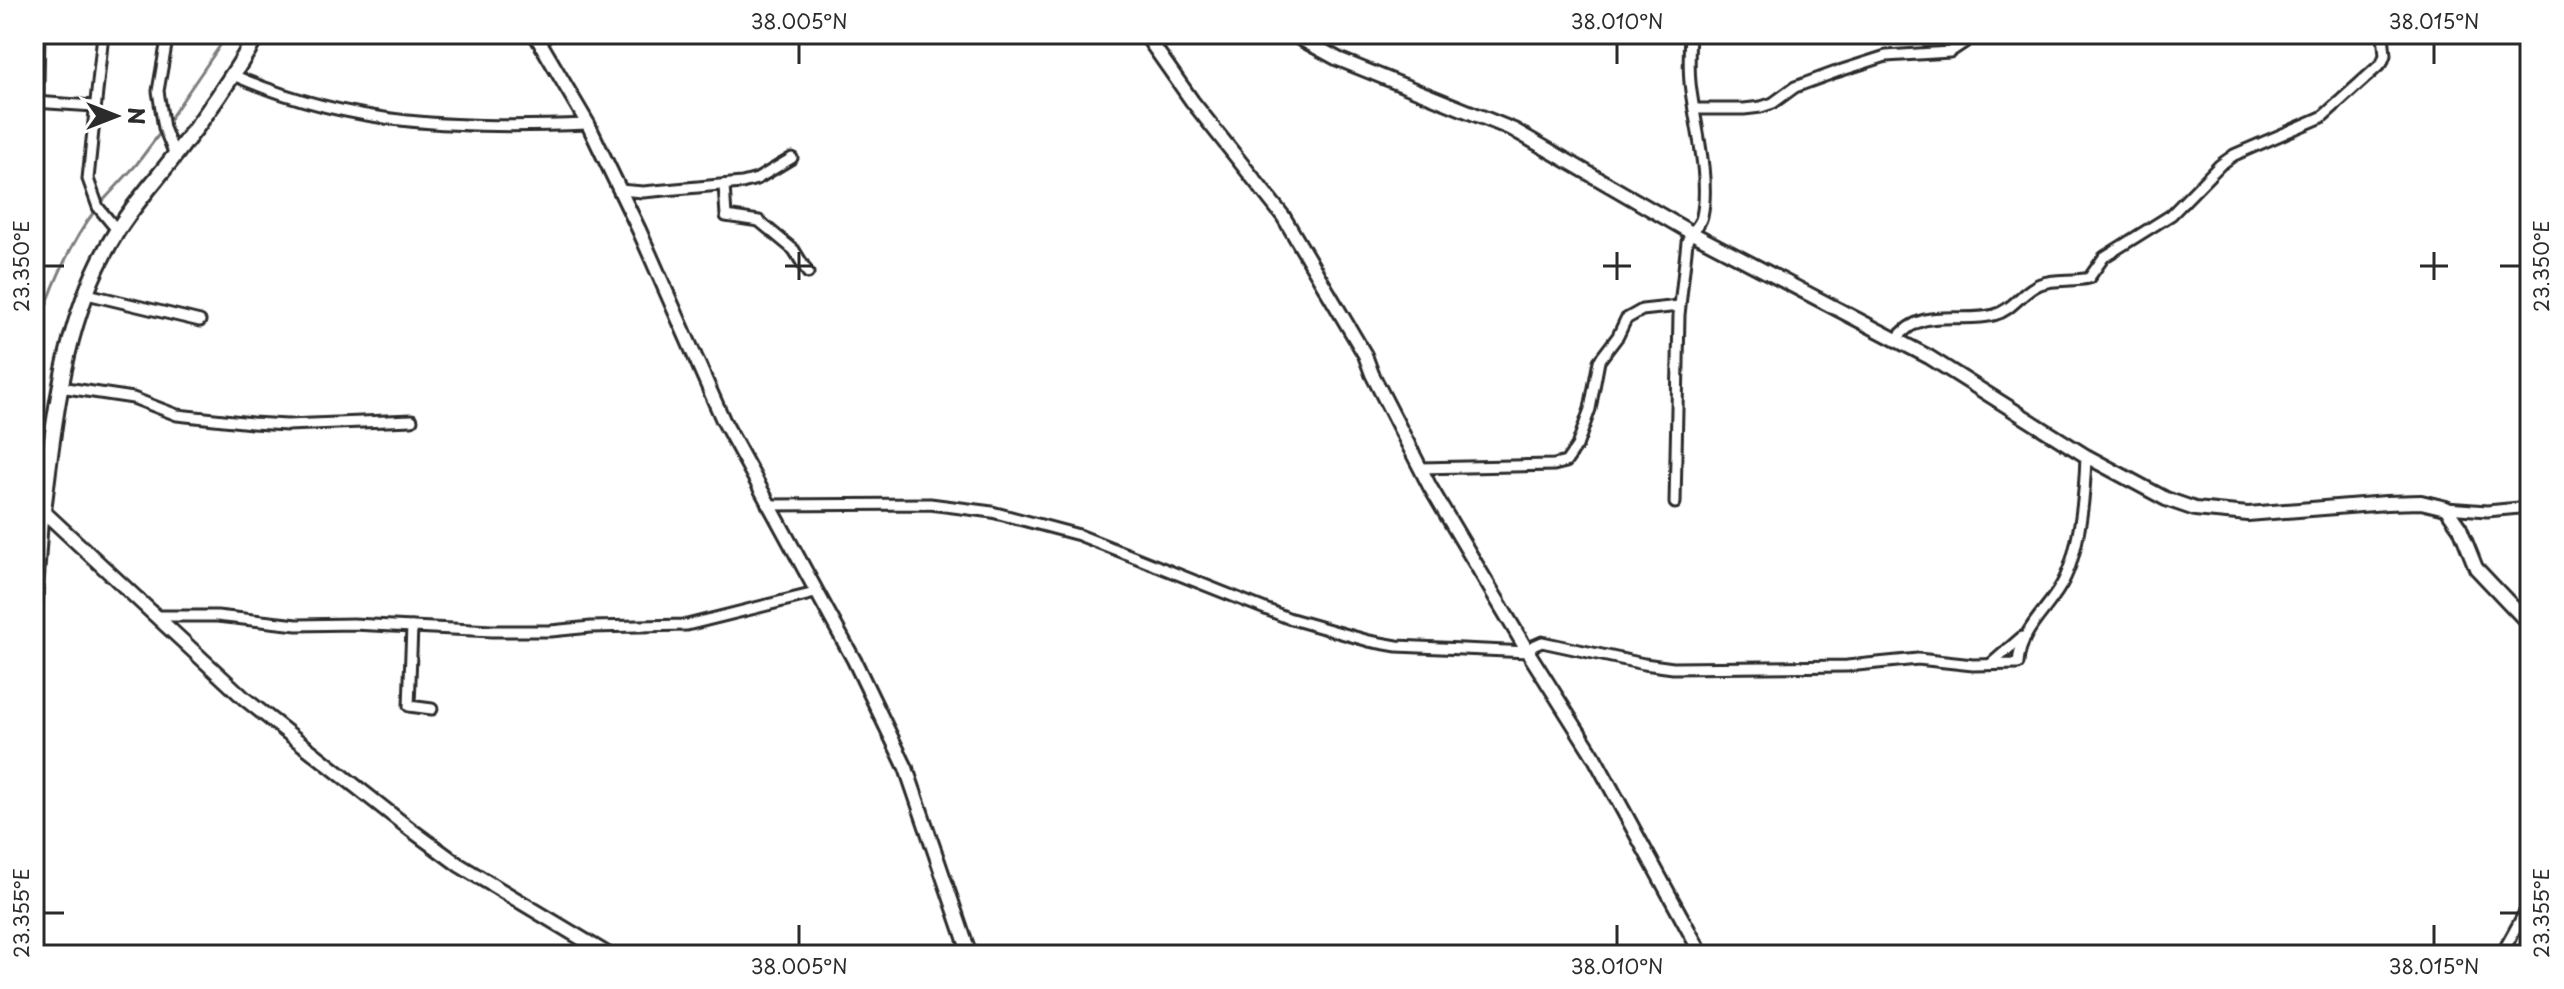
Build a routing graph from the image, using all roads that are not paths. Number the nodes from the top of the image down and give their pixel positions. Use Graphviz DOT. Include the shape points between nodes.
graph roads {
  1 [pos="39,34"];
  2 [pos="103,34"];
  3 [pos="168,34"];
  4 [pos="258,34"];
  5 [pos="535,34"];
  6 [pos="1145,34"];
  7 [pos="1292,34"];
  8 [pos="1690,34"];
  9 [pos="1977,34"];
  10 [pos="2383,34"];
  11 [pos="233,75"];
  12 [pos="36,102"];
  13 [pos="94,106"];
  14 [pos="1694,109"];
  15 [pos="588,124"];
  16 [pos="175,155"];
  17 [pos="792,158"];
  18 [pos="724,185"];
  19 [pos="36,190"];
  20 [pos="619,190"];
  21 [pos="117,230"];
  22 [pos="1690,232"];
  23 [pos="808,273"];
  24 [pos="87,294"];
  25 [pos="1679,306"];
  26 [pos="200,321"];
  27 [pos="1896,340"];
  28 [pos="60,387"];
  29 [pos="412,420"];
  30 [pos="2086,456"];
  31 [pos="1420,468"];
  32 [pos="1675,503"];
  33 [pos="767,505"];
  34 [pos="2530,507"];
  35 [pos="2446,508"];
  36 [pos="38,510"];
  37 [pos="815,593"];
  38 [pos="155,616"];
  39 [pos="2530,625"];
  40 [pos="412,627"];
  41 [pos="2025,635"];
  42 [pos="34,645"];
  43 [pos="1528,652"];
  44 [pos="1990,664"];
  45 [pos="432,709"];
  46 [pos="2530,903"];
  47 [pos="609,955"];
  48 [pos="970,955"];
  49 [pos="1702,955"];
  50 [pos="2501,955"];
  1 -- 12 [label="street"];
  2 -- 13 [label="street"];
  3 -- 16 [label="street" via="158,91"];
  4 -- 11 [label="main road"];
  5 -- 15 [label="street"];
  6 -- 31 [label="street" via="1283,216 1360,346"];
  7 -- 22 [label="street" via="1338,59 1514,130"];
  8 -- 14 [label="street"];
  9 -- 14 [label="street" via="1950,52 1894,54 1836,72 1761,107"];
  10 -- 27 [label="street" via="2382,63 2329,112 2234,155 2162,222 2104,257 2089,278 2043,283 1994,315 1912,324"];
  11 -- 15 [label="street" via="304,102 373,118"];
  11 -- 16 [label="main road"];
  12 -- 13 [label="street"];
  12 -- 19 [label="street"];
  13 -- 21 [label="street" via="88,179 98,207"];
  14 -- 22 [label="street" via="1704,204 1701,221"];
  15 -- 20 [label="street"];
  16 -- 21 [label="main road"];
  17 -- 18 [label="street" via="757,179"];
  18 -- 20 [label="street"];
  18 -- 23 [label="street" via="726,216 759,221 802,258"];
  20 -- 33 [label="street" via="707,388"];
  21 -- 24 [label="main road"];
  22 -- 25 [label="street"];
  22 -- 27 [label="street"];
  24 -- 26 [label="street"];
  24 -- 28 [label="main road"];
  25 -- 31 [label="street" via="1642,310 1626,319 1599,361 1590,409 1566,462"];
  25 -- 32 [label="street"];
  27 -- 30 [label="street"];
  28 -- 29 [label="street" via="133,398 177,415 252,423"];
  28 -- 36 [label="main road"];
  30 -- 35 [label="street" via="2159,496 2209,511 2268,513 2421,502"];
  30 -- 41 [label="street" via="2072,557 2056,593"];
  31 -- 43 [label="street"];
  33 -- 37 [label="street"];
  33 -- 43 [label="street" via="930,504 1000,513 1079,535 1288,618 1369,641"];
  34 -- 35 [label="street"];
  35 -- 39 [label="street" via="2476,568"];
  36 -- 38 [label="street"];
  36 -- 42 [label="street"];
  37 -- 40 [label="street" via="687,625 551,631"];
  37 -- 48 [label="street" via="909,775"];
  38 -- 40 [label="street"];
  38 -- 47 [label="street" via="245,699 434,848"];
  40 -- 45 [label="street" via="408,702 412,708"];
  41 -- 44 [label="street"];
  41 -- 44 [label="street" via="2018,664"];
  43 -- 44 [label="street" via="1542,642 1673,668 1847,666 1918,659"];
  43 -- 49 [label="street" via="1617,796"];
  46 -- 50 [label="street"];
}
